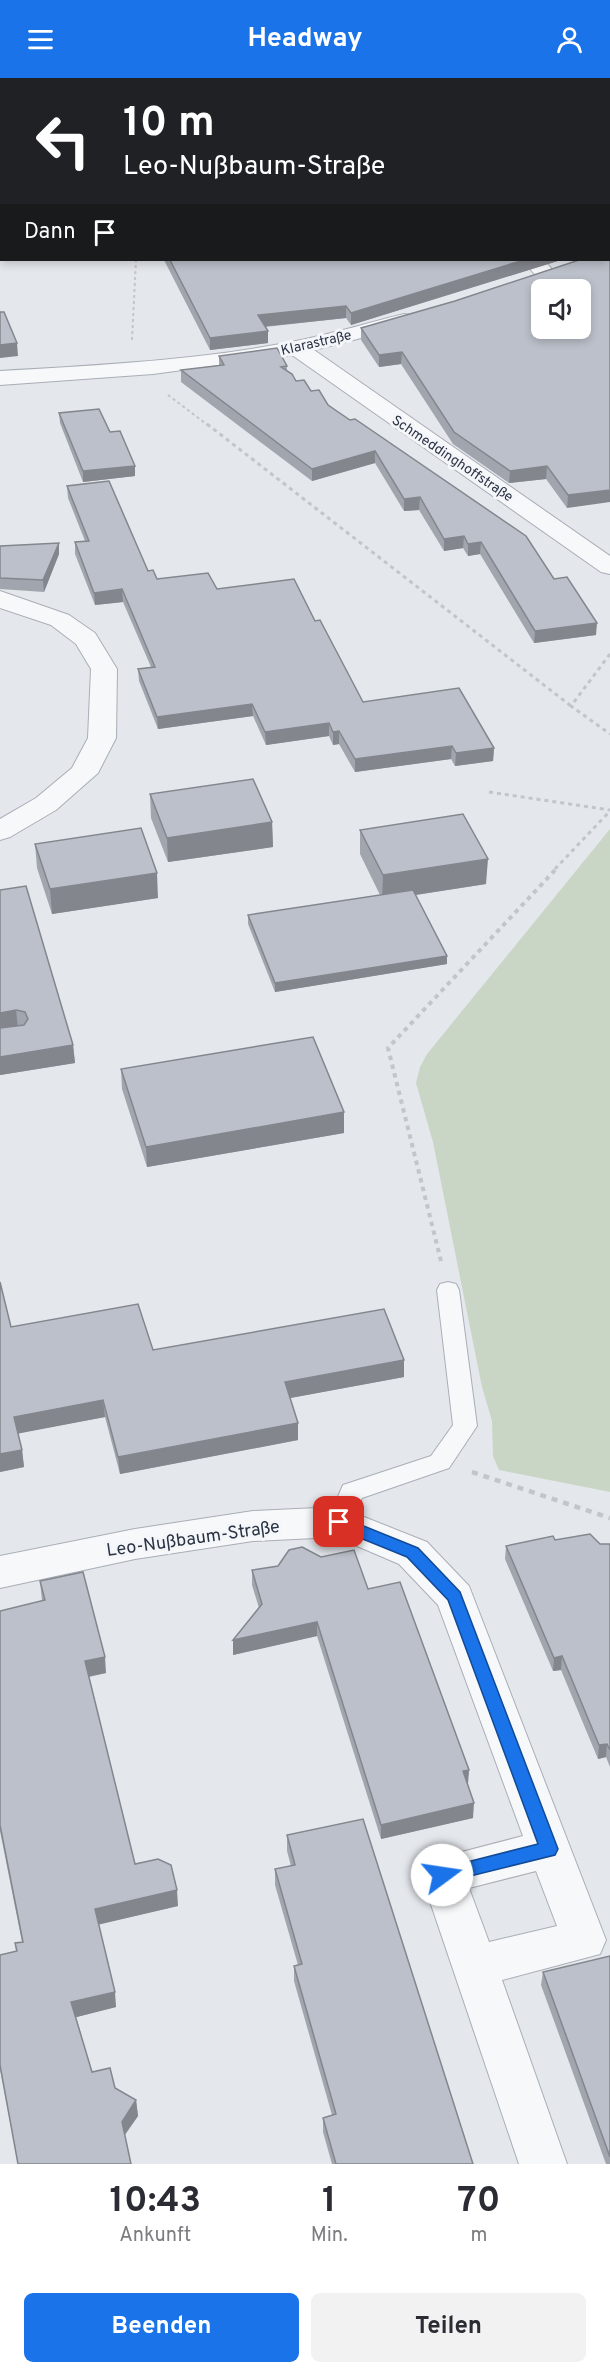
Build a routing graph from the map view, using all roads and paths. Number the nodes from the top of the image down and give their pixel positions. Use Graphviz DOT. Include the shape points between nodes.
graph roads {
  1 [pos="136,261"];
  2 [pos="548,267"];
  3 [pos="525,281"];
  4 [pos="427,312"];
  5 [pos="297,348"];
  6 [pos="131,368"];
  7 [pos="0,378"];
  8 [pos="610,567"];
  9 [pos="0,599"];
  10 [pos="610,654"];
  11 [pos="571,706"];
  12 [pos="610,734"];
  13 [pos="489,792"];
  14 [pos="610,810"];
  15 [pos="0,831"];
  16 [pos="448,1290"];
  17 [pos="440,1462"];
  18 [pos="610,1518"];
  19 [pos="339,1522"];
  20 [pos="0,1572"];
  21 [pos="549,1849"];
  22 [pos="475,1966"];
  23 [pos="543,2164"];
  1 -- 6 [label="path"];
  2 -- 3 [label="street"];
  4 -- 5 [label="street, Klarastraße"];
  5 -- 6 [label="street, Klarastraße"];
  5 -- 8 [label="street, Schmeddinghoffstraße"];
  6 -- 7 [label="street, Klarastraße"];
  6 -- 11 [label="path" via="244,451"];
  9 -- 15 [label="street" via="60,620 86,639 104,669 102,738 84,773 46,804"];
  10 -- 11 [label="path"];
  11 -- 12 [label="path"];
  13 -- 14 [label="path"];
  14 -- 16 [label="path" via="388,1048"];
  16 -- 17 [label="lane" via="465,1426"];
  17 -- 18 [label="path"];
  17 -- 19 [label="lane" via="352,1492"];
  19 -- 20 [label="street, Leo-Nußbaum-Straße" via="253,1526 135,1544"];
  19 -- 21 [label="street, Leo-Nußbaum-Straße" via="412,1553 455,1597"];
  21 -- 22 [label="street" via="442,1875"];
  21 -- 22 [label="street, Leo-Nußbaum-Straße" via="584,1940"];
  22 -- 23 [label="street"];
}
